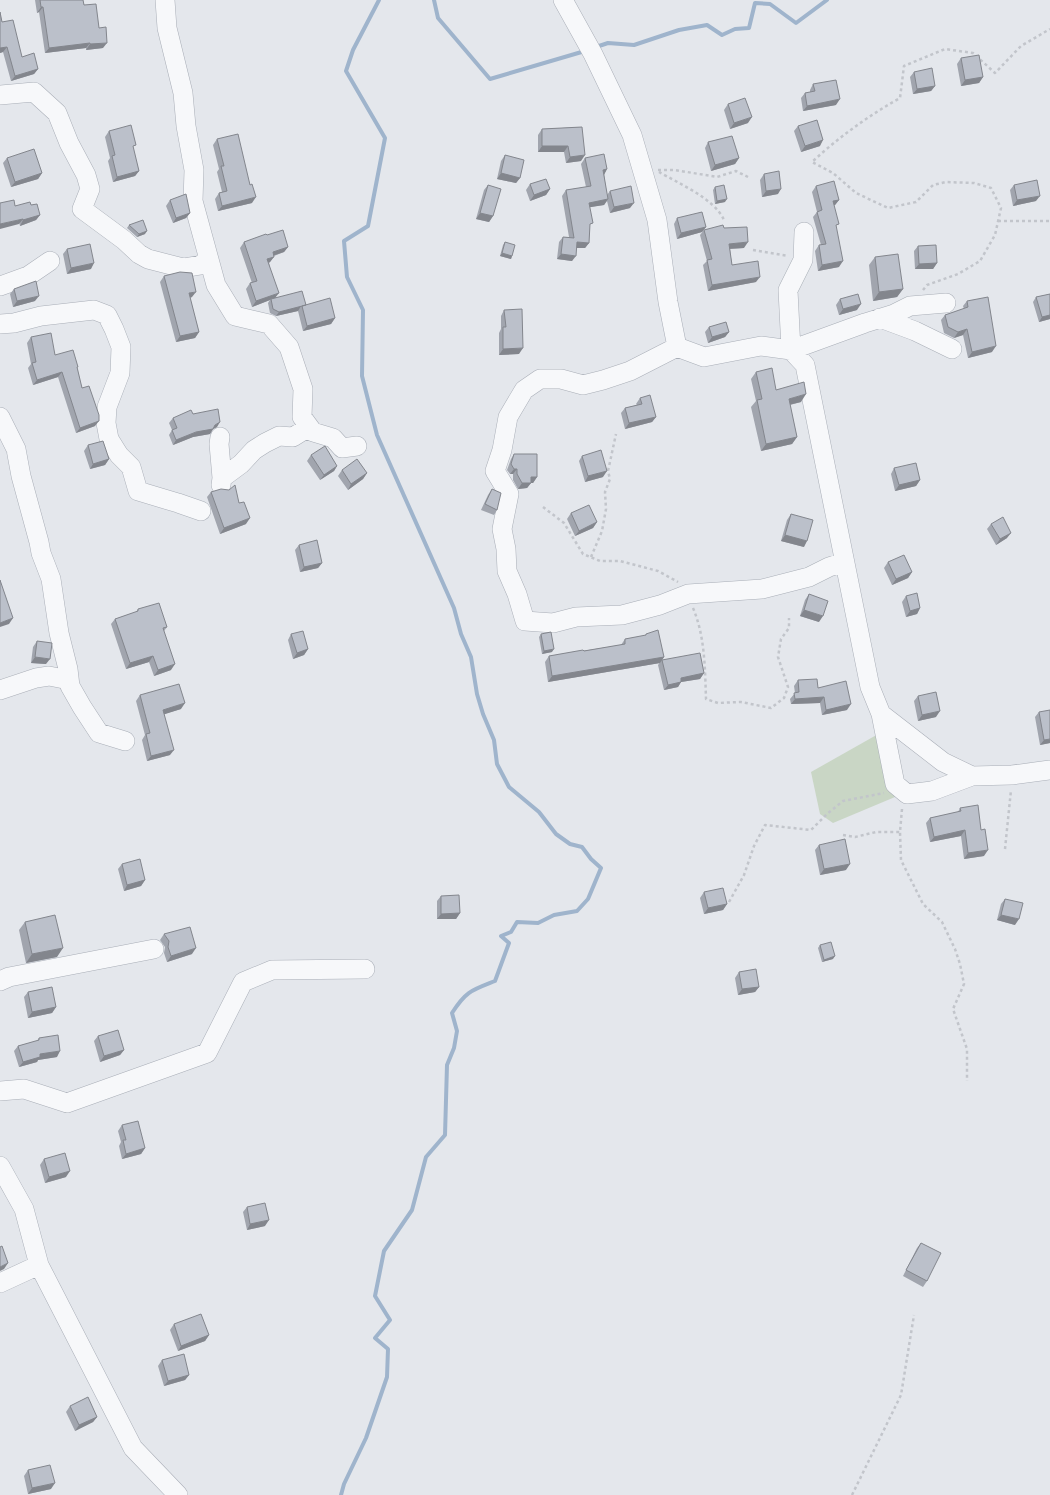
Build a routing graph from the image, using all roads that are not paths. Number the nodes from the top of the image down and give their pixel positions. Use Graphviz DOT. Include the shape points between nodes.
graph roads {
  1 [pos="165,0"];
  2 [pos="563,0"];
  3 [pos="0,95"];
  4 [pos="804,232"];
  5 [pos="208,259"];
  6 [pos="50,261"];
  7 [pos="0,286"];
  8 [pos="946,302"];
  9 [pos="880,318"];
  10 [pos="0,324"];
  11 [pos="677,347"];
  12 [pos="952,349"];
  13 [pos="791,350"];
  14 [pos="0,418"];
  15 [pos="309,427"];
  16 [pos="220,437"];
  17 [pos="357,446"];
  18 [pos="201,512"];
  19 [pos="844,562"];
  20 [pos="70,680"];
  21 [pos="0,690"];
  22 [pos="881,714"];
  23 [pos="125,741"];
  24 [pos="1050,770"];
  25 [pos="972,776"];
  26 [pos="154,949"];
  27 [pos="365,969"];
  28 [pos="0,981"];
  29 [pos="0,1091"];
  30 [pos="0,1166"];
  31 [pos="39,1265"];
  32 [pos="0,1283"];
  33 [pos="178,1495"];
  1 -- 5 [label="street" via="167,28 183,93 194,170 193,201"];
  2 -- 11 [label="street" via="632,135 657,220"];
  3 -- 5 [label="street" via="34,92 57,113 90,189 82,209 139,254 148,259 183,268 201,265"];
  4 -- 13 [label="street" via="803,260 788,290"];
  5 -- 15 [label="street" via="217,289 235,316 269,324 289,347 303,389 302,417"];
  6 -- 7 [label="street" via="28,276"];
  8 -- 9 [label="street" via="910,306"];
  9 -- 12 [label="street"];
  9 -- 13 [label="street"];
  10 -- 18 [label="street" via="40,316 94,310 107,316 121,347 120,373 106,407 109,439 119,455 131,467 138,491"];
  11 -- 13 [label="street" via="704,357 761,346"];
  11 -- 19 [label="street" via="630,371 583,385 561,379 540,379 524,390 508,417 495,471 509,494 502,529 507,571 525,621 552,624 576,617 622,615 688,594 762,589 809,577"];
  13 -- 19 [label="street" via="805,365"];
  14 -- 20 [label="street" via="16,449 41,553 51,579 59,633"];
  15 -- 16 [label="street" via="293,437 279,436 264,443 221,482"];
  15 -- 17 [label="street" via="313,432 333,438 342,448"];
  19 -- 22 [label="street" via="870,687"];
  20 -- 21 [label="street" via="49,676"];
  20 -- 23 [label="street" via="70,686 99,733"];
  22 -- 25 [label="street" via="943,762"];
  22 -- 25 [label="street" via="899,787 907,794 932,791"];
  24 -- 25 [label="street" via="1012,775"];
  26 -- 28 [label="street"];
  27 -- 29 [label="street" via="272,970 243,982 207,1053 67,1103 24,1089"];
  30 -- 31 [label="street" via="24,1209"];
  31 -- 32 [label="street"];
  31 -- 33 [label="street" via="133,1448"];
}
